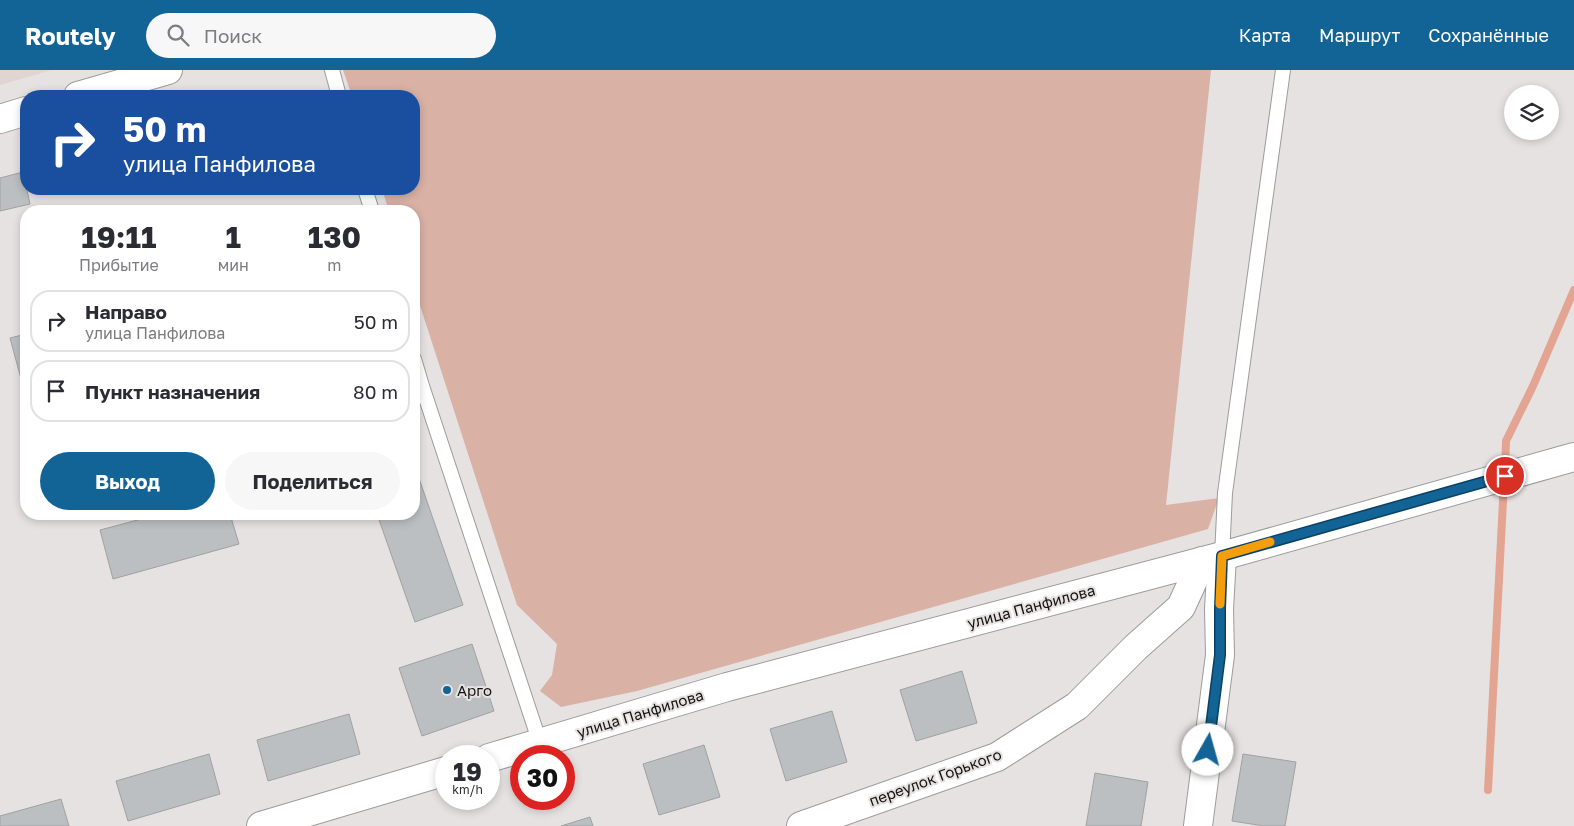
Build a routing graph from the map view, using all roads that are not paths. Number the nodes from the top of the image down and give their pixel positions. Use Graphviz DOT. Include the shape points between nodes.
graph roads {
  1 [pos="168,70"];
  2 [pos="332,70"];
  3 [pos="1284,70"];
  4 [pos="99,90"];
  5 [pos="337,90"];
  6 [pos="20,114"];
  7 [pos="0,119"];
  8 [pos="420,379"];
  9 [pos="1574,457"];
  10 [pos="1212,558"];
  11 [pos="540,743"];
  12 [pos="500,755"];
  13 [pos="435,774"];
  14 [pos="261,826"];
  15 [pos="801,826"];
  16 [pos="1198,826"];
  1 -- 4 [label="street"];
  2 -- 5 [label="lane"];
  3 -- 10 [label="lane" via="1225,493"];
  6 -- 7 [label="street"];
  8 -- 11 [label="lane"];
  9 -- 10 [label="street, улица Панфилова"];
  10 -- 11 [label="street, улица Панфилова" via="727,687"];
  10 -- 15 [label="street, переулок Горького" via="1181,607 1136,646 1077,706 997,757"];
  10 -- 16 [label="street" via="1220,609 1220,655"];
  11 -- 12 [label="street, улица Панфилова"];
  13 -- 14 [label="street"];
}
